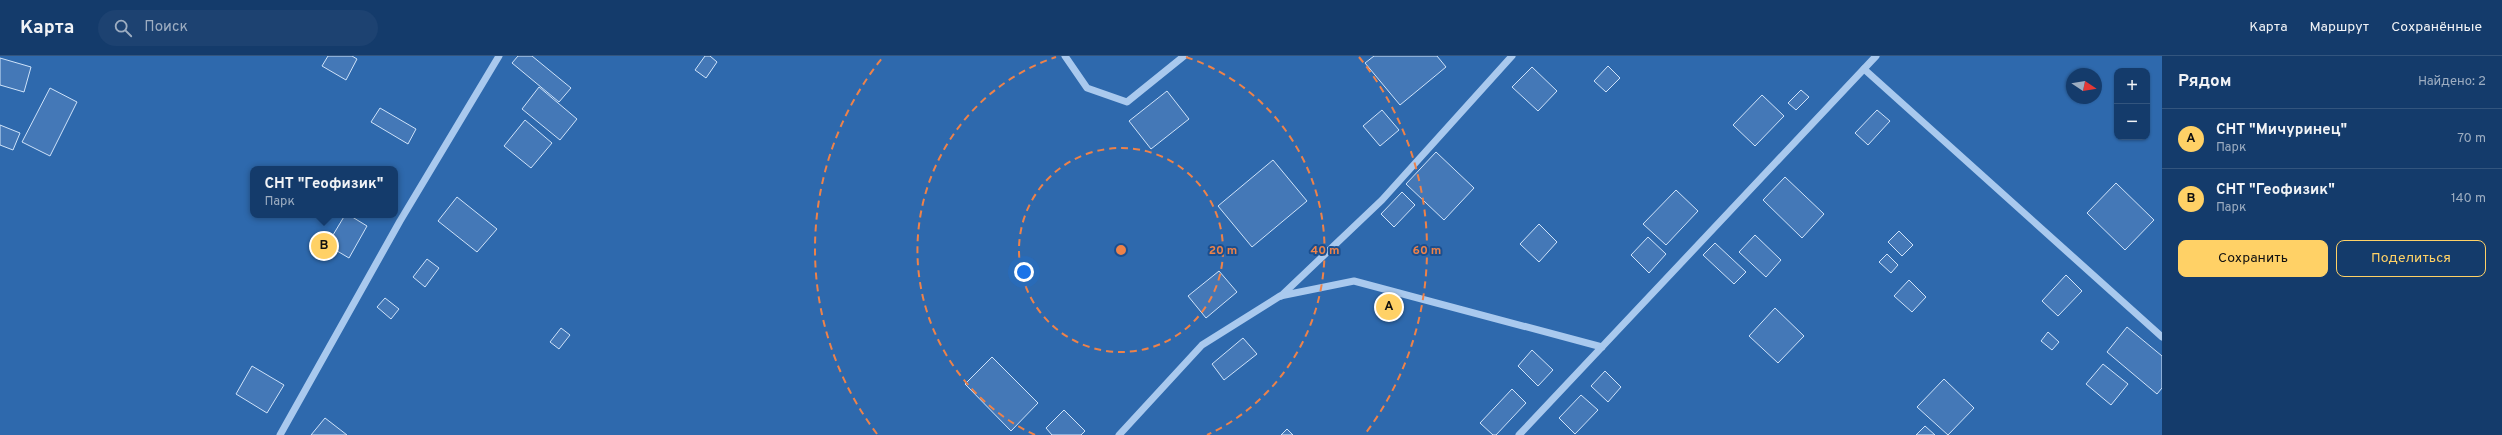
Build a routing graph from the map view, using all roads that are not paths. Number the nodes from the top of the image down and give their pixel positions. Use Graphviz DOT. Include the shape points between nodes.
graph roads {
  1 [pos="499,56"];
  2 [pos="1065,56"];
  3 [pos="1184,56"];
  4 [pos="1512,56"];
  5 [pos="1876,56"];
  6 [pos="1864,69"];
  7 [pos="1280,296"];
  8 [pos="2162,337"];
  9 [pos="1602,348"];
  10 [pos="280,435"];
  11 [pos="1119,435"];
  12 [pos="1519,435"];
  1 -- 10 [label="street" via="400,221"];
  2 -- 3 [label="street" via="1087,88 1127,102"];
  4 -- 7 [label="street" via="1382,200"];
  5 -- 6 [label="street"];
  6 -- 8 [label="street"];
  6 -- 9 [label="street"];
  7 -- 9 [label="street" via="1354,281"];
  7 -- 11 [label="street" via="1202,345"];
  9 -- 12 [label="street"];
}
